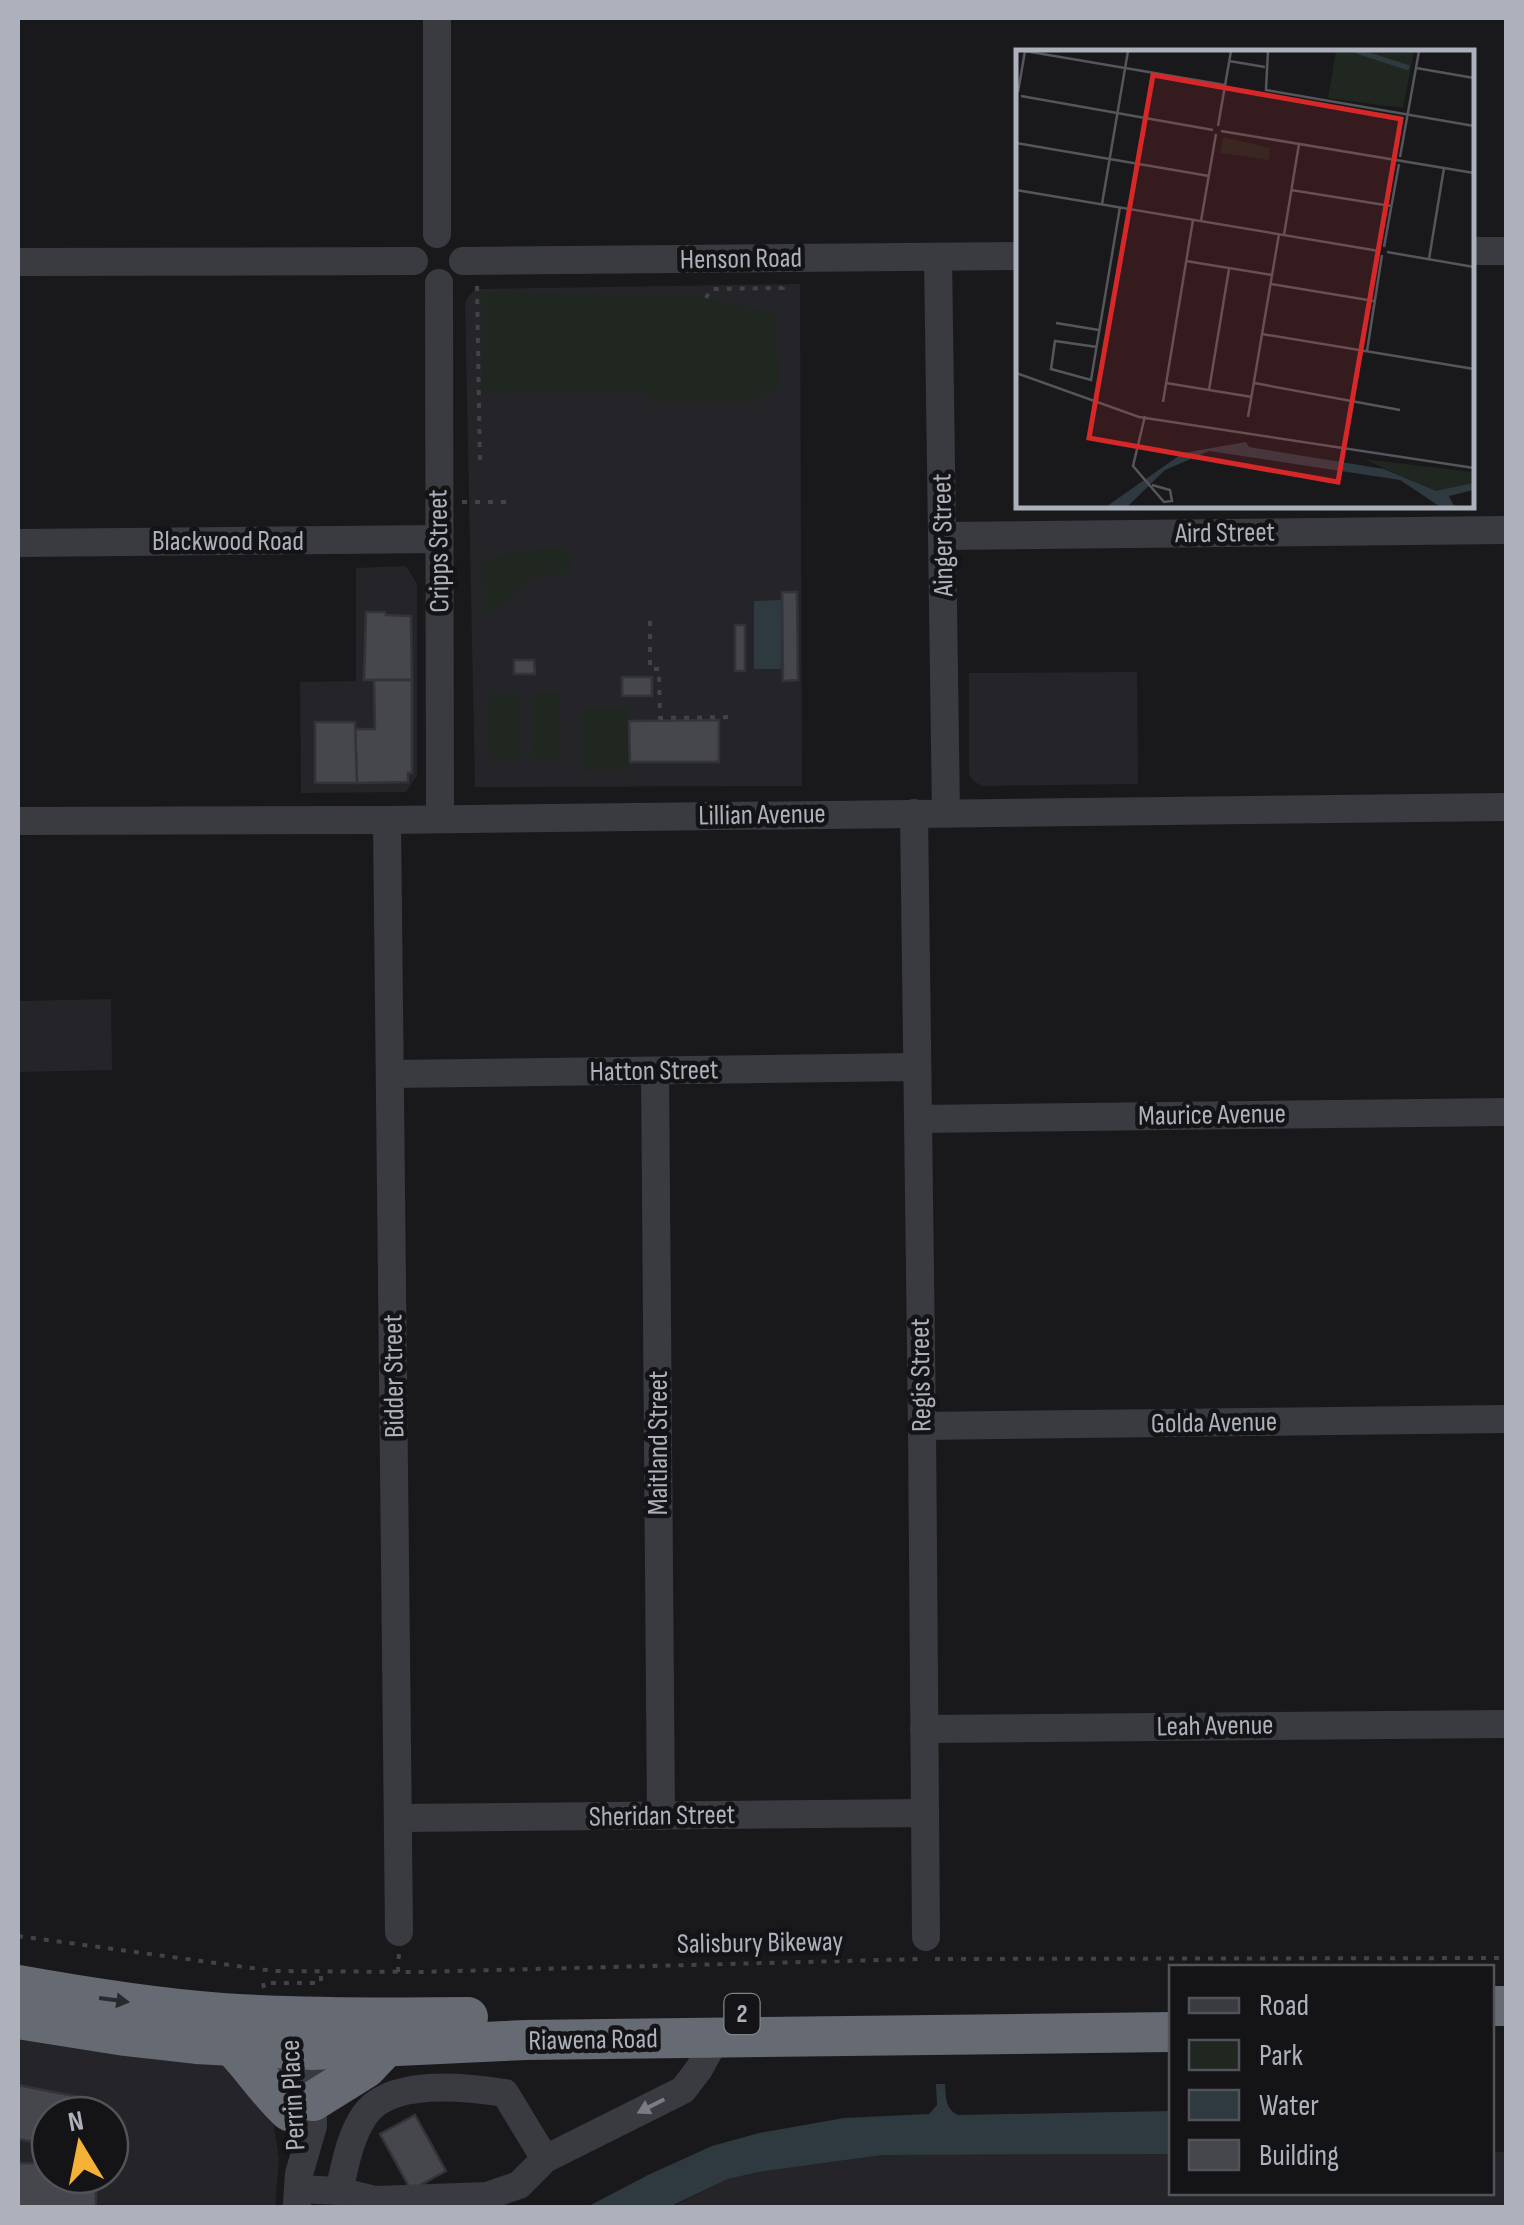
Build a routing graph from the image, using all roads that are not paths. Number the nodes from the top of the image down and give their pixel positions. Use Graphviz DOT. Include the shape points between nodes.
graph roads {
  1 [pos="437,18"];
  2 [pos="438,234"];
  3 [pos="1474,251"];
  4 [pos="1506,251"];
  5 [pos="1016,256"];
  6 [pos="938,257"];
  7 [pos="414,261"];
  8 [pos="18,262"];
  9 [pos="470,274"];
  10 [pos="438,283"];
  11 [pos="1506,530"];
  12 [pos="944,536"];
  13 [pos="440,540"];
  14 [pos="18,543"];
  15 [pos="1506,807"];
  16 [pos="914,813"];
  17 [pos="946,813"];
  18 [pos="440,818"];
  19 [pos="387,820"];
  20 [pos="18,821"];
  21 [pos="917,1067"];
  22 [pos="655,1071"];
  23 [pos="390,1074"];
  24 [pos="1506,1112"];
  25 [pos="918,1119"];
  26 [pos="1506,1419"];
  27 [pos="922,1426"];
  28 [pos="1506,1724"];
  29 [pos="924,1729"];
  30 [pos="924,1814"];
  31 [pos="662,1816"];
  32 [pos="399,1818"];
  33 [pos="399,1932"];
  34 [pos="926,1937"];
  35 [pos="18,1985"];
  36 [pos="1169,2010"];
  37 [pos="18,2019"];
  38 [pos="293,2024"];
  39 [pos="1169,2032"];
  40 [pos="716,2038"];
  41 [pos="232,2046"];
  42 [pos="385,2048"];
  43 [pos="301,2106"];
  44 [pos="545,2159"];
  45 [pos="298,2190"];
  46 [pos="339,2191"];
  1 -- 2 [label="street"];
  2 -- 7 [label="street" via="423,240"];
  2 -- 9 [label="street" via="457,242"];
  3 -- 4 [label="street"];
  5 -- 6 [label="street, Henson Road"];
  6 -- 9 [label="street, Henson Road"];
  6 -- 12 [label="street, Ainger Street"];
  7 -- 8 [label="street"];
  7 -- 10 [label="street" via="425,279"];
  9 -- 10 [label="street" via="462,268"];
  10 -- 13 [label="street, Cripps Street"];
  11 -- 12 [label="street, Aird Street"];
  12 -- 17 [label="street, Ainger Street"];
  13 -- 14 [label="street, Blackwood Road"];
  13 -- 18 [label="street, Cripps Street"];
  15 -- 17 [label="street, Lillian Avenue"];
  16 -- 17 [label="street, Lillian Avenue"];
  16 -- 18 [label="street, Lillian Avenue"];
  16 -- 21 [label="street, Regis Street"];
  18 -- 19 [label="street, Lillian Avenue"];
  19 -- 20 [label="street, Lillian Avenue"];
  19 -- 23 [label="street, Bidder Street"];
  21 -- 22 [label="street, Hatton Street"];
  21 -- 25 [label="street, Regis Street"];
  22 -- 23 [label="street, Hatton Street"];
  22 -- 31 [label="street, Maitland Street"];
  23 -- 32 [label="street, Bidder Street"];
  24 -- 25 [label="street, Maurice Avenue"];
  25 -- 27 [label="street, Regis Street"];
  26 -- 27 [label="street, Golda Avenue"];
  27 -- 29 [label="street, Regis Street"];
  28 -- 29 [label="street, Leah Avenue"];
  29 -- 30 [label="street, Regis Street"];
  30 -- 31 [label="street, Sheridan Street"];
  30 -- 34 [label="street, Regis Street"];
  31 -- 32 [label="street, Sheridan Street"];
  32 -- 33 [label="street, Bidder Street"];
  35 -- 38 [label="highway, Riawena Road / 2, one-way"];
  36 -- 38 [label="highway, Riawena Road / 2" via="348,2018"];
  37 -- 41 [label="highway, Riawena Road / 2"];
  38 -- 41 [label="highway, Riawena Road / 2"];
  38 -- 42 [label="highway, Riawena Road / 2"];
  38 -- 43 [label="street, Perrin Place"];
  39 -- 40 [label="highway, Riawena Road / 2"];
  40 -- 42 [label="highway, Riawena Road / 2"];
  40 -- 44 [label="street, one-way" via="683,2090"];
  41 -- 43 [label="highway" via="269,2092"];
  42 -- 43 [label="highway" via="366,2068"];
  43 -- 45 [label="street, Perrin Place" via="313,2126"];
  44 -- 46 [label="street" via="519,2185 488,2196 375,2200"];
  44 -- 46 [label="street" via="506,2093 464,2086 394,2093 366,2112"];
  45 -- 46 [label="street"];
}
